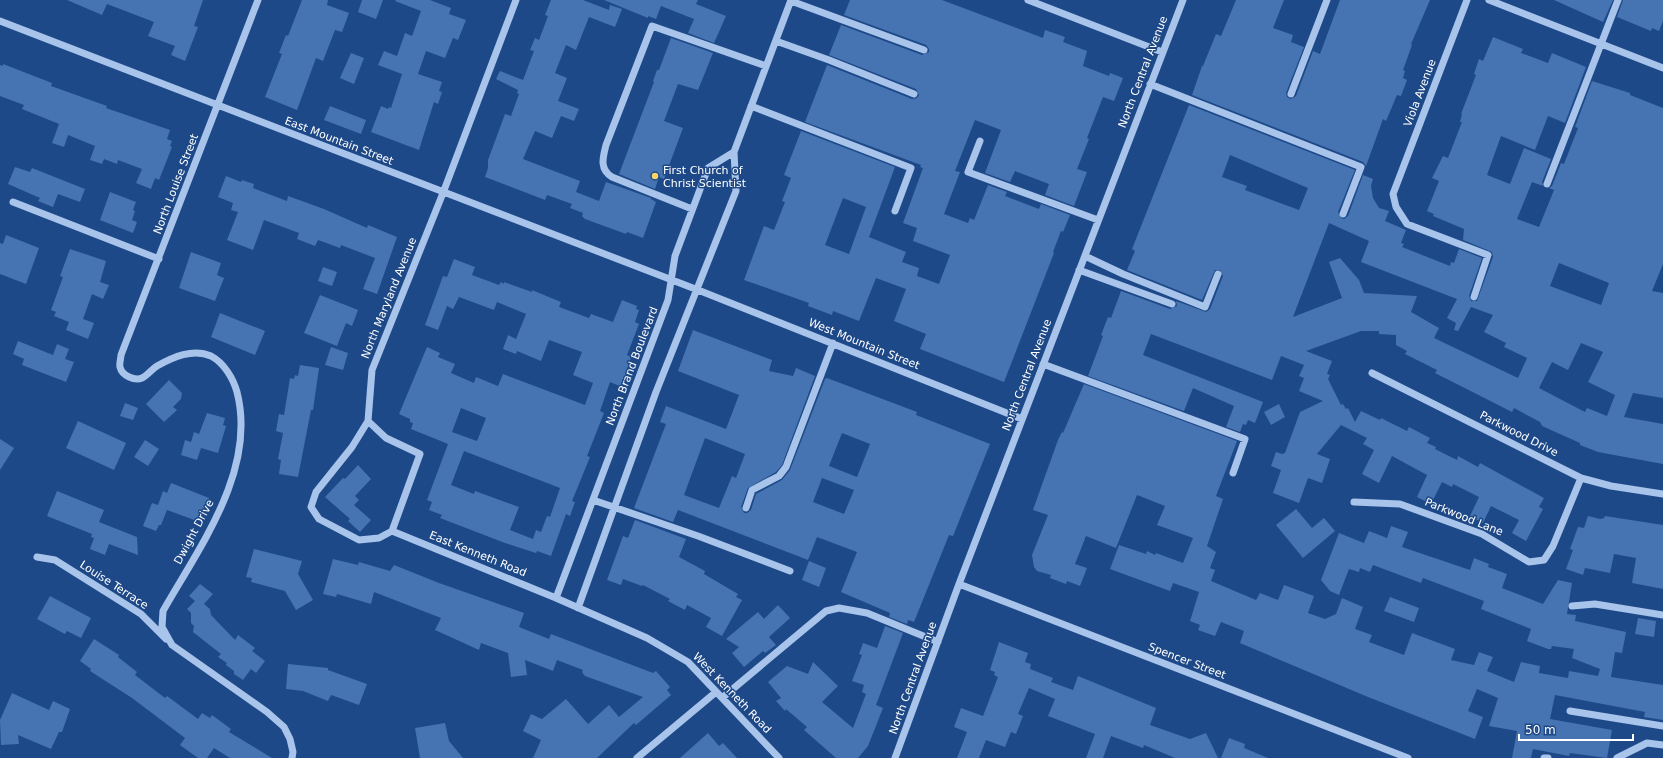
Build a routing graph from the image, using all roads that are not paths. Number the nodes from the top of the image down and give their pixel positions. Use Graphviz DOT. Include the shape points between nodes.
graph roads {
  1 [pos="258,0"];
  2 [pos="516,0"];
  3 [pos="1028,0"];
  4 [pos="1182,0"];
  5 [pos="1327,0"];
  6 [pos="1467,0"];
  7 [pos="1489,0"];
  8 [pos="1618,0"];
  9 [pos="791,1"];
  10 [pos="0,21"];
  11 [pos="776,41"];
  12 [pos="1602,44"];
  13 [pos="924,50"];
  14 [pos="1162,52"];
  15 [pos="766,66"];
  16 [pos="1663,68"];
  17 [pos="1150,84"];
  18 [pos="914,94"];
  19 [pos="1291,94"];
  20 [pos="218,106"];
  21 [pos="751,106"];
  22 [pos="980,141"];
  23 [pos="734,152"];
  24 [pos="1547,184"];
  25 [pos="443,193"];
  26 [pos="13,202"];
  27 [pos="692,209"];
  28 [pos="895,211"];
  29 [pos="1343,214"];
  30 [pos="1098,220"];
  31 [pos="1084,256"];
  32 [pos="158,259"];
  33 [pos="1079,270"];
  34 [pos="1218,274"];
  35 [pos="671,280"];
  36 [pos="698,290"];
  37 [pos="1474,297"];
  38 [pos="1172,304"];
  39 [pos="833,343"];
  40 [pos="1043,364"];
  41 [pos="1372,373"];
  42 [pos="126,375"];
  43 [pos="1022,419"];
  44 [pos="368,421"];
  45 [pos="1233,473"];
  46 [pos="1581,478"];
  47 [pos="1663,494"];
  48 [pos="593,500"];
  49 [pos="1354,502"];
  50 [pos="614,507"];
  51 [pos="746,508"];
  52 [pos="392,531"];
  53 [pos="37,557"];
  54 [pos="790,570"];
  55 [pos="959,584"];
  56 [pos="556,598"];
  57 [pos="1572,606"];
  58 [pos="578,608"];
  59 [pos="1663,614"];
  60 [pos="938,642"];
  61 [pos="172,645"];
  62 [pos="716,692"];
  63 [pos="722,698"];
  64 [pos="1570,711"];
  65 [pos="1663,726"];
  66 [pos="1663,746"];
  67 [pos="292,758"];
  68 [pos="637,758"];
  69 [pos="779,758"];
  70 [pos="895,758"];
  71 [pos="1408,758"];
  72 [pos="1544,758"];
  73 [pos="1548,758"];
  74 [pos="1617,758"];
  1 -- 20 [label="street, North Louise Street"];
  2 -- 25 [label="street, North Maryland Avenue"];
  3 -- 14 [label="street"];
  4 -- 14 [label="street, North Central Avenue"];
  5 -- 19 [label="street"];
  6 -- 37 [label="street, Viola Avenue" via="1393,194 1396,207 1407,224 1488,255"];
  7 -- 12 [label="street"];
  8 -- 12 [label="street"];
  9 -- 11 [label="street"];
  9 -- 13 [label="street"];
  10 -- 20 [label="street, East Mountain Street"];
  11 -- 15 [label="street"];
  11 -- 18 [label="street"];
  12 -- 16 [label="street"];
  12 -- 24 [label="street" via="1590,68"];
  14 -- 17 [label="street, North Central Avenue"];
  15 -- 21 [label="street"];
  15 -- 27 [label="street" via="652,26 606,145 603,166 612,177"];
  17 -- 29 [label="street" via="1361,167"];
  17 -- 30 [label="street, North Central Avenue"];
  20 -- 25 [label="street, East Mountain Street"];
  20 -- 32 [label="street, North Louise Street"];
  21 -- 23 [label="street"];
  21 -- 28 [label="street" via="911,168"];
  22 -- 30 [label="street" via="968,172"];
  23 -- 27 [label="street, North Brand Boulevard" via="708,168"];
  23 -- 36 [label="street" via="736,191"];
  25 -- 35 [label="street, East Mountain Street"];
  25 -- 44 [label="street, North Maryland Avenue" via="372,370"];
  26 -- 32 [label="street"];
  27 -- 35 [label="street, North Brand Boulevard" via="675,256"];
  30 -- 31 [label="street, North Central Avenue"];
  31 -- 33 [label="street, North Central Avenue"];
  31 -- 34 [label="street" via="1205,307"];
  32 -- 42 [label="street, North Louise Street" via="121,355 120,367"];
  33 -- 38 [label="street"];
  33 -- 40 [label="street, North Central Avenue"];
  35 -- 36 [label="street, West Mountain Street"];
  35 -- 48 [label="street, North Brand Boulevard" via="668,300"];
  36 -- 39 [label="street, West Mountain Street"];
  36 -- 50 [label="street" via="656,392"];
  39 -- 43 [label="street, West Mountain Street"];
  39 -- 51 [label="street" via="786,467 779,476 752,490"];
  40 -- 43 [label="street, North Central Avenue"];
  40 -- 45 [label="street" via="1245,439"];
  41 -- 46 [label="street, Parkwood Drive"];
  42 -- 61 [label="street, Dwight Drive" via="142,378 156,366 188,352 202,353 213,357 224,366 235,385 238,399 241,436 225,497 210,529 163,611 162,626"];
  43 -- 55 [label="street, North Central Avenue"];
  44 -- 52 [label="street" via="386,438 420,454"];
  44 -- 52 [label="street, North Maryland Avenue" via="352,447 316,492 311,507 319,519 359,540 379,538"];
  46 -- 47 [label="street, Parkwood Drive" via="1611,486"];
  46 -- 49 [label="street, Parkwood Lane" via="1553,546 1544,560 1529,562 1482,534 1400,504"];
  48 -- 50 [label="street"];
  48 -- 56 [label="street, North Brand Boulevard"];
  50 -- 54 [label="street"];
  50 -- 58 [label="street"];
  52 -- 56 [label="street, East Kenneth Road"];
  53 -- 61 [label="street, Louise Terrace" via="55,560 141,614"];
  55 -- 60 [label="street, North Central Avenue"];
  55 -- 71 [label="street, Spencer Street"];
  56 -- 58 [label="street, West Kenneth Road"];
  57 -- 59 [label="street" via="1595,604"];
  58 -- 62 [label="street, West Kenneth Road" via="647,638 688,662"];
  60 -- 63 [label="street" via="867,613 839,608 826,611"];
  60 -- 70 [label="street, North Central Avenue"];
  61 -- 67 [label="street, Dwight Drive" via="267,712 284,727 290,739"];
  62 -- 63 [label="street, West Kenneth Road"];
  62 -- 68 [label="street"];
  63 -- 69 [label="street, West Kenneth Road"];
  64 -- 65 [label="street"];
  66 -- 74 [label="street" via="1647,743"];
  72 -- 73 [label="street"];
}
